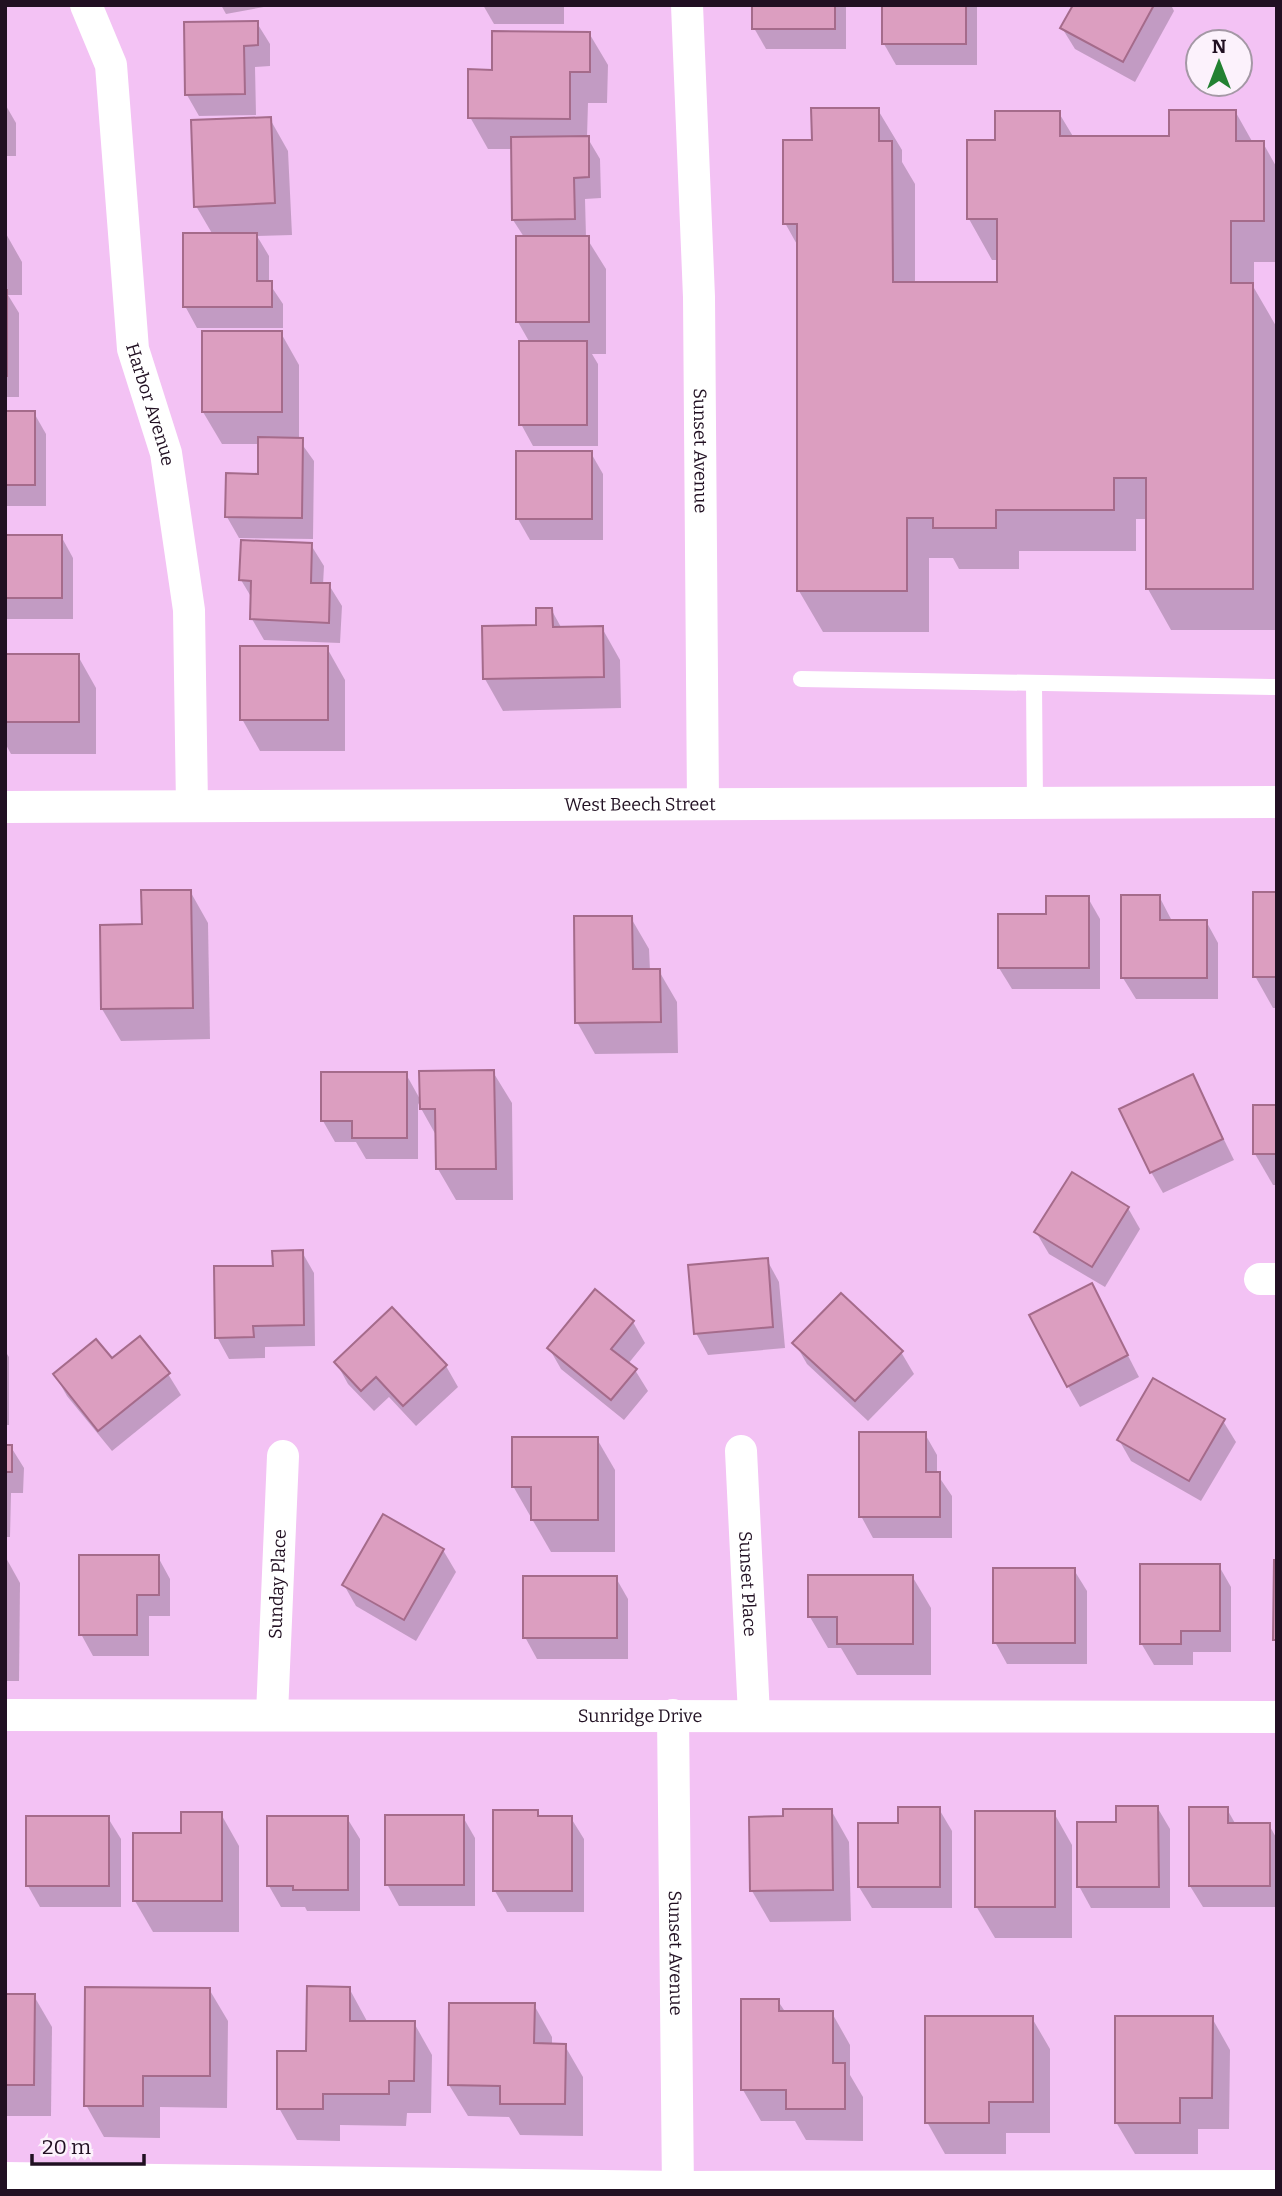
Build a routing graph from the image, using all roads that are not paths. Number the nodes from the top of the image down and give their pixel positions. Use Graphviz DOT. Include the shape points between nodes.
graph roads {
  1 [pos="86,5"];
  2 [pos="687,5"];
  3 [pos="801,679"];
  4 [pos="1034,683"];
  5 [pos="1277,687"];
  6 [pos="1277,802"];
  7 [pos="1035,803"];
  8 [pos="703,804"];
  9 [pos="192,806"];
  10 [pos="5,807"];
  11 [pos="741,1451"];
  12 [pos="283,1456"];
  13 [pos="272,1714"];
  14 [pos="5,1715"];
  15 [pos="673,1715"];
  16 [pos="754,1715"];
  17 [pos="1277,1717"];
  18 [pos="5,2178"];
  19 [pos="1277,2186"];
  20 [pos="678,2189"];
  1 -- 9 [label="street, Harbor Avenue" via="111,65 133,349 166,453 189,610"];
  2 -- 8 [label="street, Sunset Avenue" via="699,298"];
  3 -- 4 [label="lane"];
  4 -- 5 [label="lane"];
  4 -- 7 [label="lane"];
  6 -- 7 [label="street, West Beech Street"];
  7 -- 8 [label="street, West Beech Street"];
  8 -- 9 [label="street, West Beech Street"];
  9 -- 10 [label="street, West Beech Street"];
  11 -- 16 [label="street, Sunset Place"];
  12 -- 13 [label="street, Sunday Place"];
  13 -- 14 [label="street, Sunridge Drive"];
  13 -- 15 [label="street, Sunridge Drive"];
  15 -- 16 [label="street, Sunridge Drive"];
  15 -- 20 [label="street, Sunset Avenue"];
  16 -- 17 [label="street, Sunridge Drive"];
  18 -- 20 [label="street"];
  19 -- 20 [label="street"];
}
